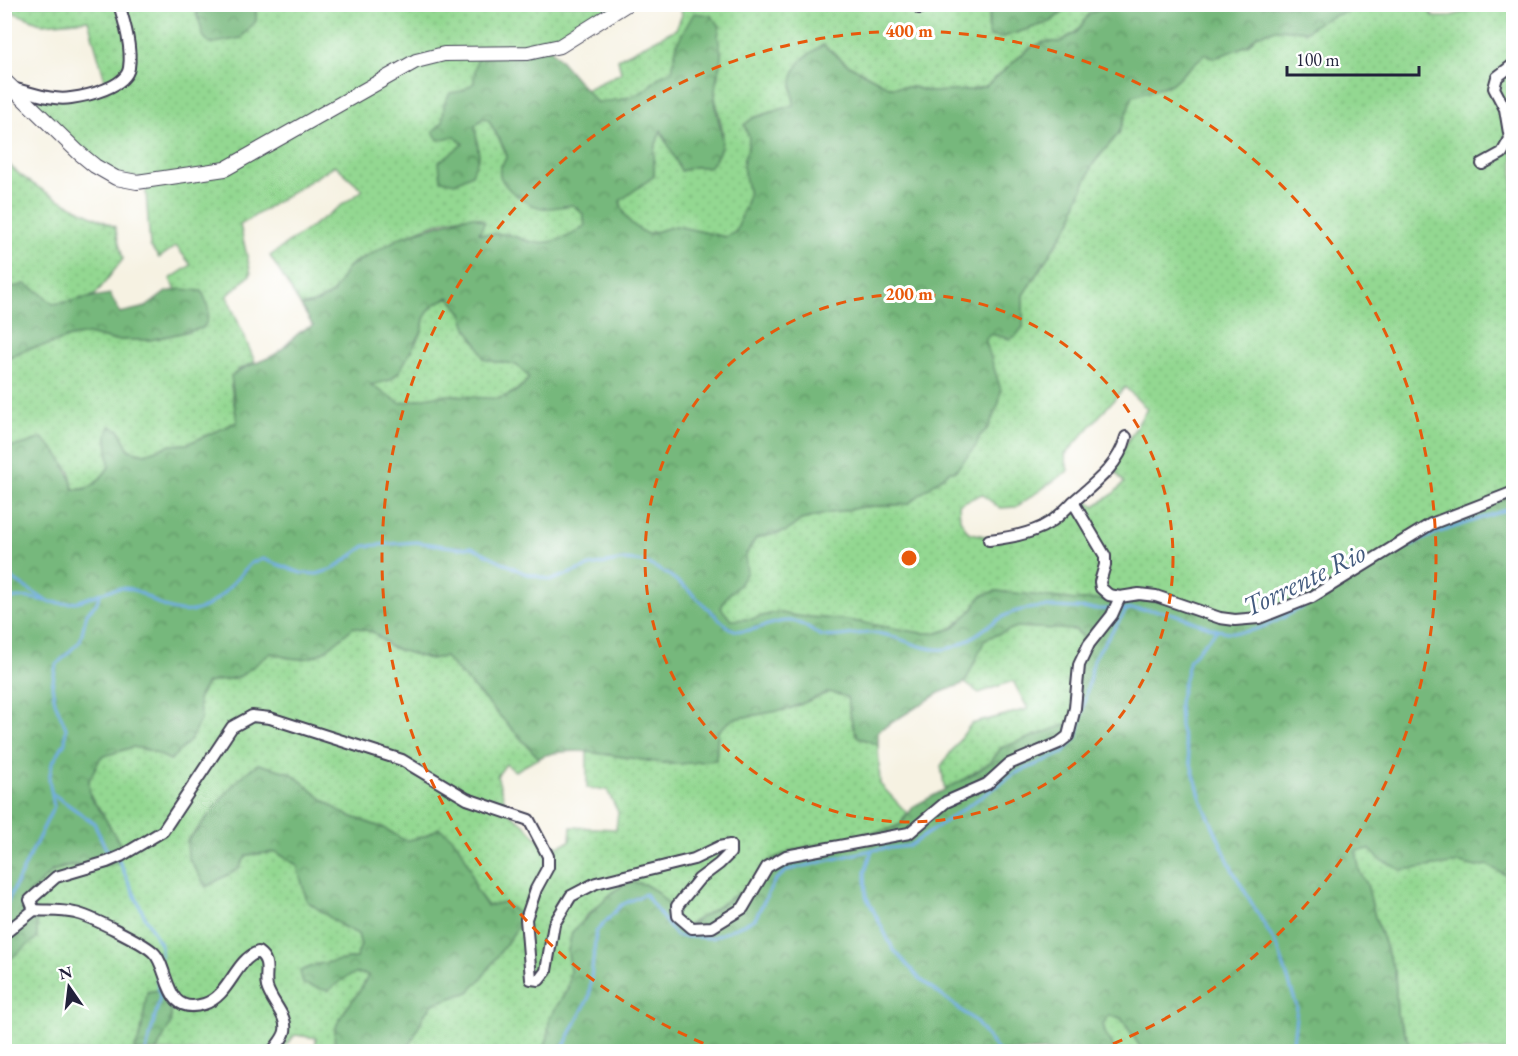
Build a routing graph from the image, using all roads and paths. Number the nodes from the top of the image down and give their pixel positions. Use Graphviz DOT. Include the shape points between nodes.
graph roads {
  1 [pos="119,4"];
  2 [pos="627,4"];
  3 [pos="918,4"];
  4 [pos="934,4"];
  5 [pos="1514,64"];
  6 [pos="4,80"];
  7 [pos="16,89"];
  8 [pos="54,97"];
  9 [pos="32,106"];
  10 [pos="1482,164"];
  11 [pos="1126,437"];
  12 [pos="1514,492"];
  13 [pos="1073,502"];
  14 [pos="989,540"];
  15 [pos="1119,601"];
  16 [pos="34,910"];
  17 [pos="4,934"];
  18 [pos="272,1052"];
  1 -- 8 [label="street" via="129,50 125,79 117,86 70,99"];
  2 -- 9 [label="street" via="560,46 528,53 444,54 416,61 225,169 137,182 116,178 78,152"];
  3 -- 4 [label="street" via="920,8"];
  5 -- 10 [label="street" via="1497,77 1494,88 1505,109 1510,139 1502,153"];
  6 -- 7 [label="street"];
  7 -- 8 [label="street"];
  7 -- 9 [label="street"];
  8 -- 9 [label="street"];
  11 -- 13 [label="street" via="1123,449 1102,477"];
  12 -- 15 [label="street" via="1431,524 1312,597 1260,618 1220,618 1140,594"];
  13 -- 14 [label="street" via="1058,518 1042,527 1016,537"];
  13 -- 15 [label="street" via="1105,556 1101,588"];
  15 -- 16 [label="street" via="1079,665 1068,736 1059,743 1009,764 987,784 946,802 909,834 786,856 767,867 743,908 712,927 692,928 678,916 677,906 699,879 730,853 730,845 694,859 596,883 572,896 554,924 546,971 539,980 531,979 526,919 548,867 548,856 529,820 467,799 402,759 270,718 252,716 232,727 163,831 121,856 57,877 30,900"];
  16 -- 17 [label="street"];
  16 -- 18 [label="street" via="76,913 154,952 176,1000 190,1006 205,1004 221,993 249,956 258,952 268,964 267,986 285,1021 285,1033"];
}
